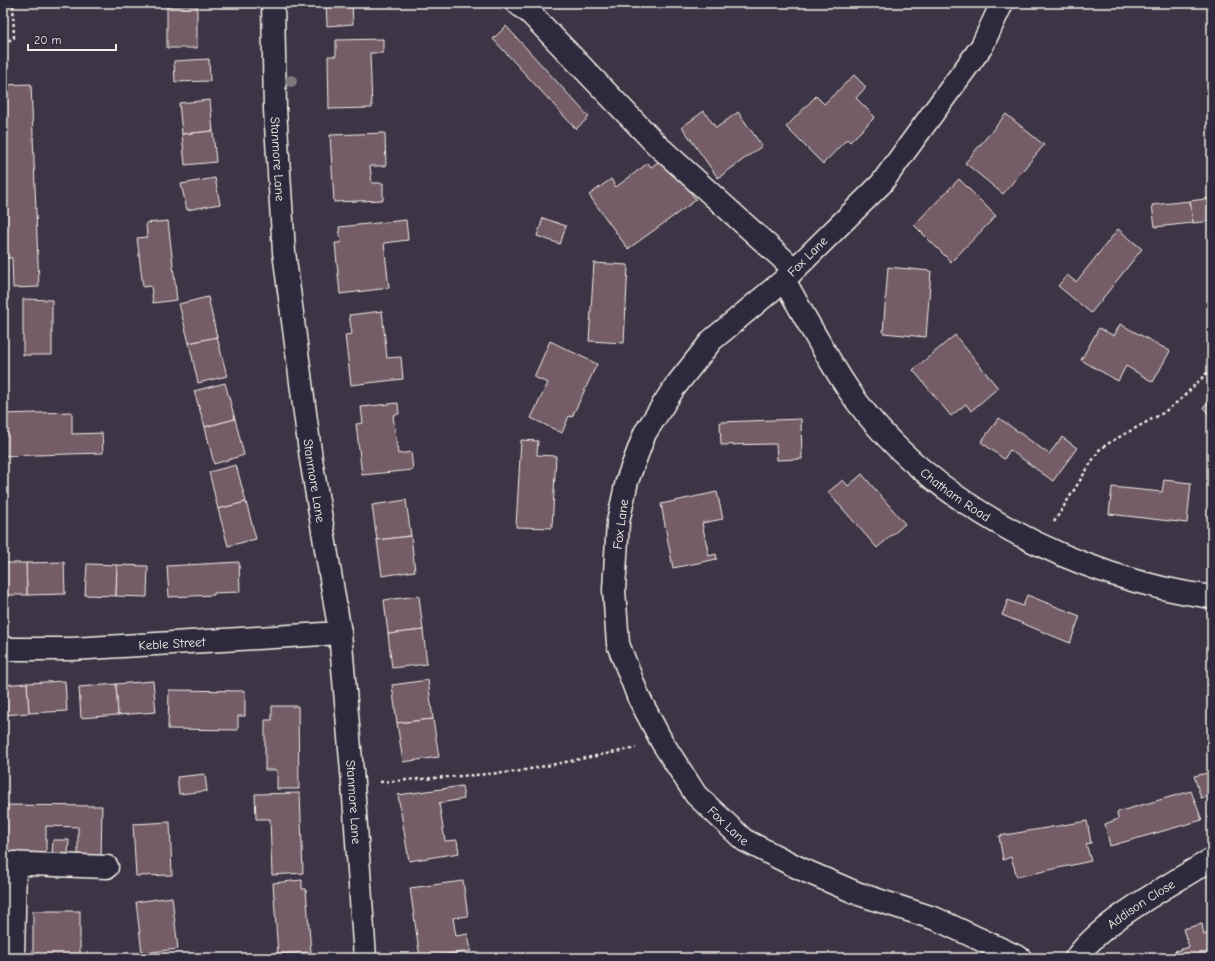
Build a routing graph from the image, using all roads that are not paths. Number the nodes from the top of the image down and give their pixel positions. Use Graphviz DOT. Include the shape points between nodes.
graph roads {
  1 [pos="273,3"];
  2 [pos="517,3"];
  3 [pos="1002,3"];
  4 [pos="789,274"];
  5 [pos="1212,597"];
  6 [pos="340,633"];
  7 [pos="3,649"];
  8 [pos="1212,860"];
  9 [pos="9,863"];
  10 [pos="107,867"];
  11 [pos="365,956"];
  12 [pos="12,958"];
  13 [pos="1020,958"];
  14 [pos="1076,958"];
  1 -- 6 [label="street, Stanmore Lane" via="275,109 284,252 311,459"];
  2 -- 4 [label="street, Chatham Road" via="531,14 657,145"];
  3 -- 4 [label="street, Fox Lane" via="982,46 881,184"];
  4 -- 5 [label="street, Chatham Road" via="850,392 887,436 934,480 1010,530 1082,563 1140,583"];
  4 -- 13 [label="street, Fox Lane" via="712,340 674,388 645,433 627,481 618,522 614,590 618,644 638,696 662,742 696,795 744,840 852,891 936,919"];
  6 -- 7 [label="street, Keble Street" via="72,649"];
  6 -- 11 [label="street, Stanmore Lane"];
  8 -- 14 [label="street, Addison Close" via="1135,907 1106,928"];
  9 -- 10 [label="street"];
  9 -- 12 [label="street"];
}
